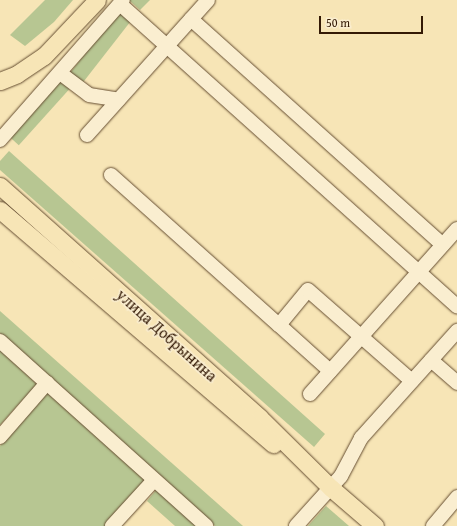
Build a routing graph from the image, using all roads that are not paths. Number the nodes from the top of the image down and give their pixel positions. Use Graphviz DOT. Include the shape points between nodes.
graph roads {
  1 [pos="97,0"];
  2 [pos="208,0"];
  3 [pos="122,2"];
  4 [pos="191,19"];
  5 [pos="167,46"];
  6 [pos="60,73"];
  7 [pos="0,81"];
  8 [pos="119,100"];
  9 [pos="87,135"];
  10 [pos="0,140"];
  11 [pos="111,174"];
  12 [pos="0,186"];
  13 [pos="0,210"];
  14 [pos="457,229"];
  15 [pos="443,245"];
  16 [pos="419,272"];
  17 [pos="457,306"];
  18 [pos="278,325"];
  19 [pos="457,331"];
  20 [pos="361,337"];
  21 [pos="0,341"];
  22 [pos="431,360"];
  23 [pos="330,371"];
  24 [pos="412,381"];
  25 [pos="47,383"];
  26 [pos="457,383"];
  27 [pos="310,394"];
  28 [pos="256,422"];
  29 [pos="0,436"];
  30 [pos="154,480"];
  31 [pos="331,488"];
  32 [pos="457,497"];
  33 [pos="112,526"];
  34 [pos="206,526"];
  35 [pos="296,526"];
  36 [pos="375,526"];
  37 [pos="433,526"];
  1 -- 7 [label="main road" via="44,56 17,74"];
  2 -- 4 [label="street"];
  3 -- 5 [label="street"];
  3 -- 6 [label="street"];
  4 -- 5 [label="street"];
  4 -- 15 [label="street"];
  5 -- 8 [label="street"];
  5 -- 16 [label="street"];
  6 -- 8 [label="street" via="89,96"];
  6 -- 10 [label="street"];
  8 -- 9 [label="street"];
  11 -- 18 [label="street"];
  12 -- 28 [label="main road, улица Добрынина"];
  13 -- 28 [label="main road, улица Добрынина"];
  14 -- 15 [label="street"];
  15 -- 16 [label="street"];
  16 -- 17 [label="street"];
  16 -- 20 [label="street"];
  18 -- 20 [label="street" via="308,290"];
  18 -- 23 [label="street"];
  19 -- 22 [label="street"];
  20 -- 23 [label="street"];
  20 -- 24 [label="street"];
  21 -- 25 [label="street"];
  22 -- 24 [label="street"];
  22 -- 26 [label="street"];
  23 -- 27 [label="street"];
  24 -- 31 [label="street" via="361,438 344,471"];
  25 -- 29 [label="street"];
  25 -- 30 [label="street"];
  28 -- 31 [label="main road, улица Добрынина"];
  30 -- 33 [label="street"];
  30 -- 34 [label="street"];
  31 -- 35 [label="street"];
  31 -- 36 [label="main road, улица Добрынина"];
  32 -- 37 [label="street"];
}
